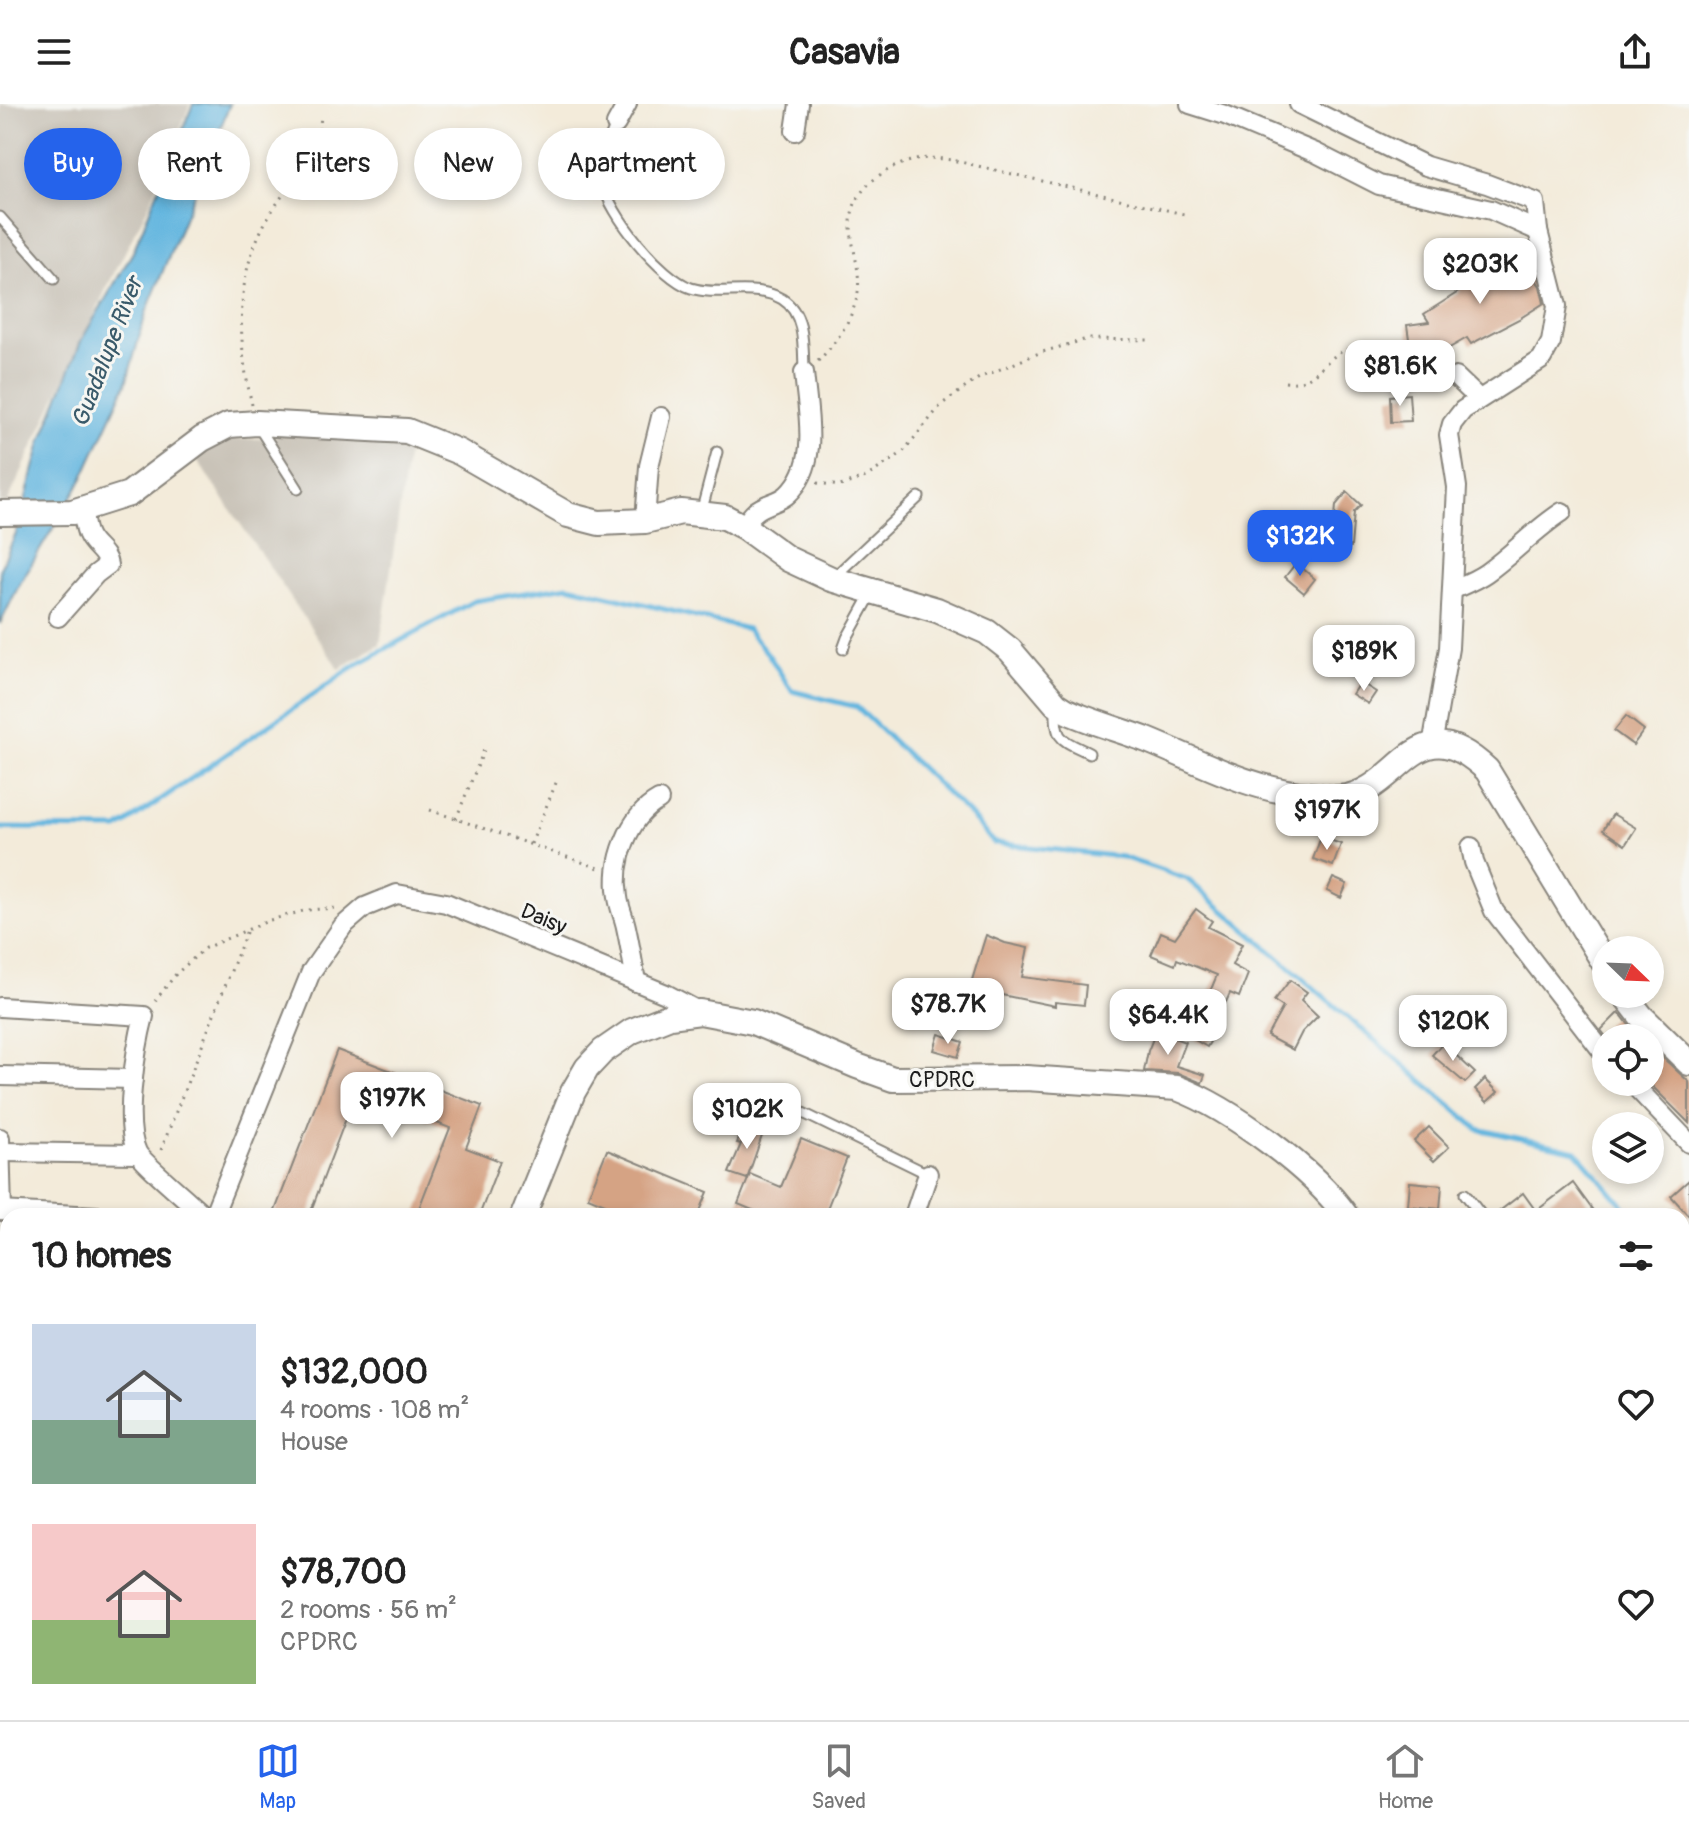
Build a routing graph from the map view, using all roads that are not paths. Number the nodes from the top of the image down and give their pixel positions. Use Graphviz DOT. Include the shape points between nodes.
graph roads {
  1 [pos="627,104"];
  2 [pos="799,104"];
  3 [pos="1190,104"];
  4 [pos="1299,104"];
  5 [pos="616,124"];
  6 [pos="795,131"];
  7 [pos="1,223"];
  8 [pos="1538,231"];
  9 [pos="54,279"];
  10 [pos="804,372"];
  11 [pos="1456,377"];
  12 [pos="1479,399"];
  13 [pos="661,417"];
  14 [pos="257,423"];
  15 [pos="717,452"];
  16 [pos="298,489"];
  17 [pos="919,497"];
  18 [pos="77,511"];
  19 [pos="1562,512"];
  20 [pos="701,513"];
  21 [pos="7,514"];
  22 [pos="645,521"];
  23 [pos="744,527"];
  24 [pos="831,579"];
  25 [pos="874,590"];
  26 [pos="1452,590"];
  27 [pos="58,617"];
  28 [pos="843,649"];
  29 [pos="1056,704"];
  30 [pos="1432,746"];
  31 [pos="1089,753"];
  32 [pos="659,800"];
  33 [pos="1471,847"];
  34 [pos="1592,943"];
  35 [pos="636,982"];
  36 [pos="0,1007"];
  37 [pos="1635,1008"];
  38 [pos="700,1012"];
  39 [pos="1592,1038"];
  40 [pos="1689,1063"];
  41 [pos="0,1076"];
  42 [pos="133,1079"];
  43 [pos="1644,1096"];
  44 [pos="801,1112"];
  45 [pos="0,1138"];
  46 [pos="1689,1143"];
  47 [pos="0,1152"];
  48 [pos="137,1154"];
  49 [pos="928,1174"];
  50 [pos="1465,1194"];
  51 [pos="1,1208"];
  52 [pos="196,1208"];
  53 [pos="216,1208"];
  54 [pos="526,1208"];
  55 [pos="917,1208"];
  56 [pos="1341,1208"];
  57 [pos="1476,1208"];
  1 -- 5 [label="street"];
  2 -- 6 [label="street"];
  3 -- 8 [label="street" via="1316,153 1379,185 1491,210"];
  4 -- 8 [label="street" via="1426,166 1535,202"];
  5 -- 10 [label="lane" via="606,147 603,185 644,252 691,288 782,300 799,321"];
  7 -- 9 [label="lane"];
  8 -- 12 [label="street" via="1557,306 1551,342 1541,360"];
  10 -- 23 [label="street" via="807,461 791,491 754,512"];
  11 -- 12 [label="street"];
  12 -- 26 [label="street" via="1463,410 1449,435 1457,487"];
  13 -- 22 [label="street" via="649,466"];
  14 -- 16 [label="lane"];
  14 -- 18 [label="street" via="229,425 129,494"];
  14 -- 22 [label="street" via="407,431 459,452 568,515 599,523"];
  15 -- 20 [label="lane"];
  17 -- 24 [label="lane"];
  18 -- 21 [label="street"];
  18 -- 27 [label="street" via="108,565"];
  19 -- 26 [label="street" via="1483,575"];
  20 -- 22 [label="street"];
  20 -- 23 [label="street"];
  23 -- 24 [label="street" via="788,559"];
  24 -- 25 [label="street"];
  25 -- 28 [label="lane"];
  25 -- 29 [label="street" via="987,632 1010,650"];
  26 -- 30 [label="street" via="1449,648"];
  29 -- 30 [label="street" via="1238,779 1298,794 1356,795 1375,786 1411,753"];
  29 -- 31 [label="lane" via="1059,738"];
  30 -- 34 [label="street" via="1461,750 1487,770"];
  32 -- 35 [label="street" via="637,818 617,875"];
  33 -- 39 [label="street" via="1494,911"];
  35 -- 38 [label="street, Daisy"];
  35 -- 53 [label="street, Daisy" via="446,903 397,894 365,907 343,926 311,972"];
  36 -- 42 [label="street" via="144,1016"];
  37 -- 40 [label="street"];
  38 -- 54 [label="street, CPDRC" via="648,1023 603,1051 587,1068"];
  38 -- 56 [label="street, CPDRC" via="753,1022 893,1079 1026,1078 1177,1088 1236,1119 1311,1176"];
  41 -- 42 [label="street"];
  42 -- 48 [label="street" via="131,1126"];
  43 -- 46 [label="street"];
  44 -- 49 [label="lane"];
  45 -- 47 [label="street"];
  47 -- 48 [label="street"];
  47 -- 51 [label="street"];
  48 -- 52 [label="street"];
  49 -- 55 [label="street"];
  50 -- 57 [label="lane"];
}
